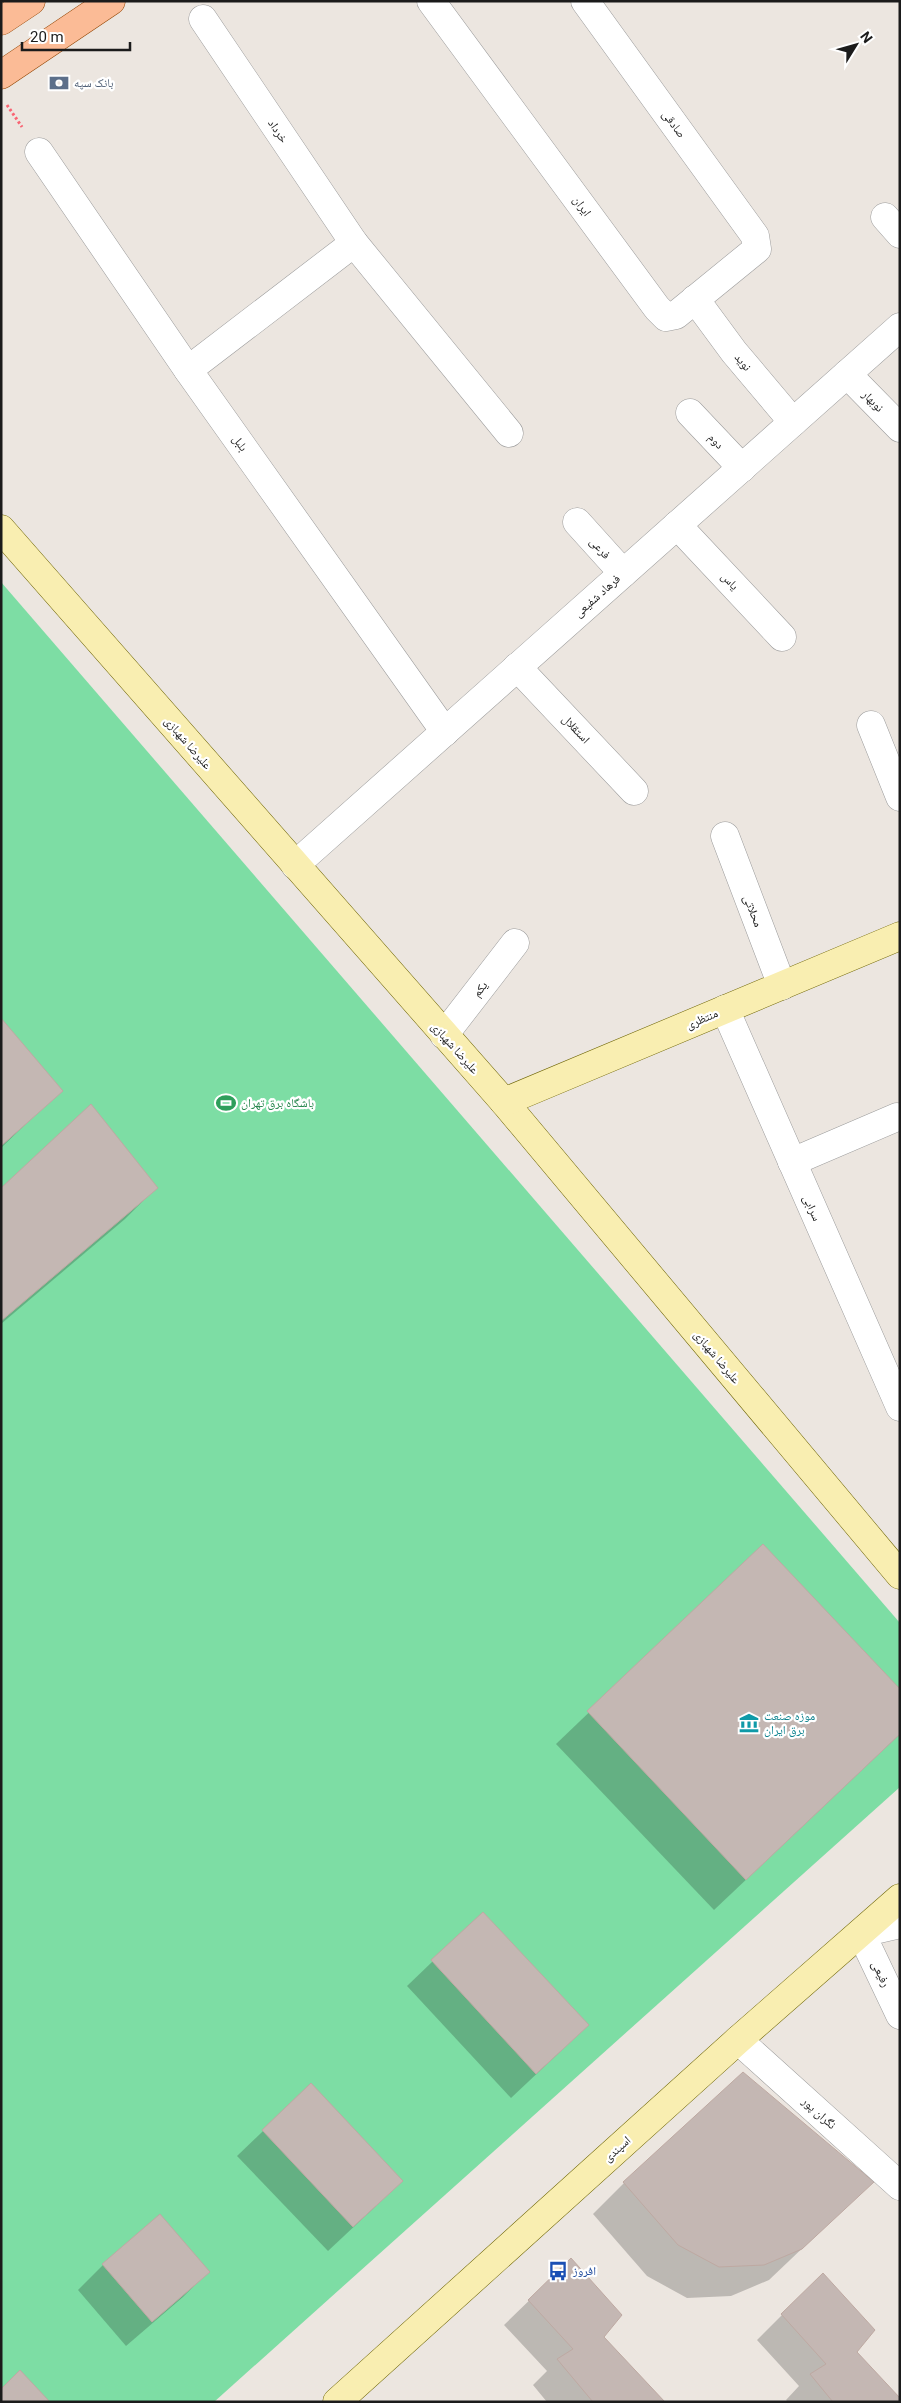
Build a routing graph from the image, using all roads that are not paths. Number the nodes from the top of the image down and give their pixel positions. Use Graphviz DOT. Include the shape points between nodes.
graph roads {
  1 [pos="32,1"];
  2 [pos="112,1"];
  3 [pos="431,1"];
  4 [pos="586,1"];
  5 [pos="203,19"];
  6 [pos="1,21"];
  7 [pos="1,75"];
  8 [pos="39,152"];
  9 [pos="354,243"];
  10 [pos="757,248"];
  11 [pos="695,300"];
  12 [pos="900,327"];
  13 [pos="188,370"];
  14 [pos="847,374"];
  15 [pos="690,413"];
  16 [pos="793,422"];
  17 [pos="900,428"];
  18 [pos="509,433"];
  19 [pos="742,468"];
  20 [pos="577,522"];
  21 [pos="678,525"];
  22 [pos="1,530"];
  23 [pos="623,573"];
  24 [pos="782,637"];
  25 [pos="517,667"];
  26 [pos="871,725"];
  27 [pos="445,732"];
  28 [pos="634,790"];
  29 [pos="900,797"];
  30 [pos="725,836"];
  31 [pos="295,865"];
  32 [pos="900,936"];
  33 [pos="516,943"];
  34 [pos="782,986"];
  35 [pos="725,1010"];
  36 [pos="444,1035"];
  37 [pos="504,1102"];
  38 [pos="896,1117"];
  39 [pos="792,1162"];
  40 [pos="894,1377"];
  41 [pos="900,1407"];
  42 [pos="900,1575"];
  43 [pos="900,1898"];
  44 [pos="900,1924"];
  45 [pos="862,1933"];
  46 [pos="900,2015"];
  47 [pos="738,2040"];
  48 [pos="900,2186"];
  49 [pos="337,2402"];
  1 -- 6 [label="main road"];
  2 -- 7 [label="main road"];
  3 -- 11 [label="street, ایران" via="657,308 666,317 676,315"];
  4 -- 10 [label="street, صادقی" via="755,236"];
  5 -- 9 [label="street, خرداد"];
  8 -- 13 [label="street, بلبل"];
  9 -- 13 [label="street"];
  9 -- 18 [label="street, خرداد"];
  10 -- 11 [label="street, ایران"];
  11 -- 16 [label="street, نوید"];
  12 -- 14 [label="street, فرهاد شفیعی"];
  13 -- 27 [label="street, بلبل"];
  14 -- 16 [label="street, فرهاد شفیعی"];
  14 -- 17 [label="street, نوبهار"];
  15 -- 19 [label="street, دوم"];
  16 -- 19 [label="street, فرهاد شفیعی"];
  19 -- 21 [label="street, فرهاد شفیعی"];
  20 -- 23 [label="street, فرعی"];
  21 -- 23 [label="street, فرهاد شفیعی"];
  21 -- 24 [label="street, یاس"];
  22 -- 31 [label="main road, علیرضا شهبازی"];
  23 -- 25 [label="street, فرهاد شفیعی"];
  25 -- 27 [label="street, فرهاد شفیعی"];
  25 -- 28 [label="street, استقلال"];
  26 -- 29 [label="street"];
  27 -- 31 [label="street, فرهاد شفیعی"];
  30 -- 34 [label="street, محلاتی"];
  31 -- 36 [label="main road, علیرضا شهبازی"];
  32 -- 34 [label="main road, منتظری"];
  33 -- 36 [label="street, یکم"];
  34 -- 35 [label="main road, منتظری"];
  35 -- 37 [label="main road, منتظری"];
  35 -- 39 [label="street, سرابی"];
  36 -- 37 [label="main road, علیرضا شهبازی"];
  37 -- 42 [label="main road, علیرضا شهبازی"];
  38 -- 39 [label="street"];
  39 -- 40 [label="street, سرابی"];
  40 -- 41 [label="street, سرابی"];
  43 -- 45 [label="main road, اسپندی"];
  44 -- 45 [label="street"];
  45 -- 46 [label="street, رفیعی"];
  45 -- 47 [label="main road, اسپندی"];
  47 -- 48 [label="street, نگران پور"];
  47 -- 49 [label="main road, اسپندی"];
}
